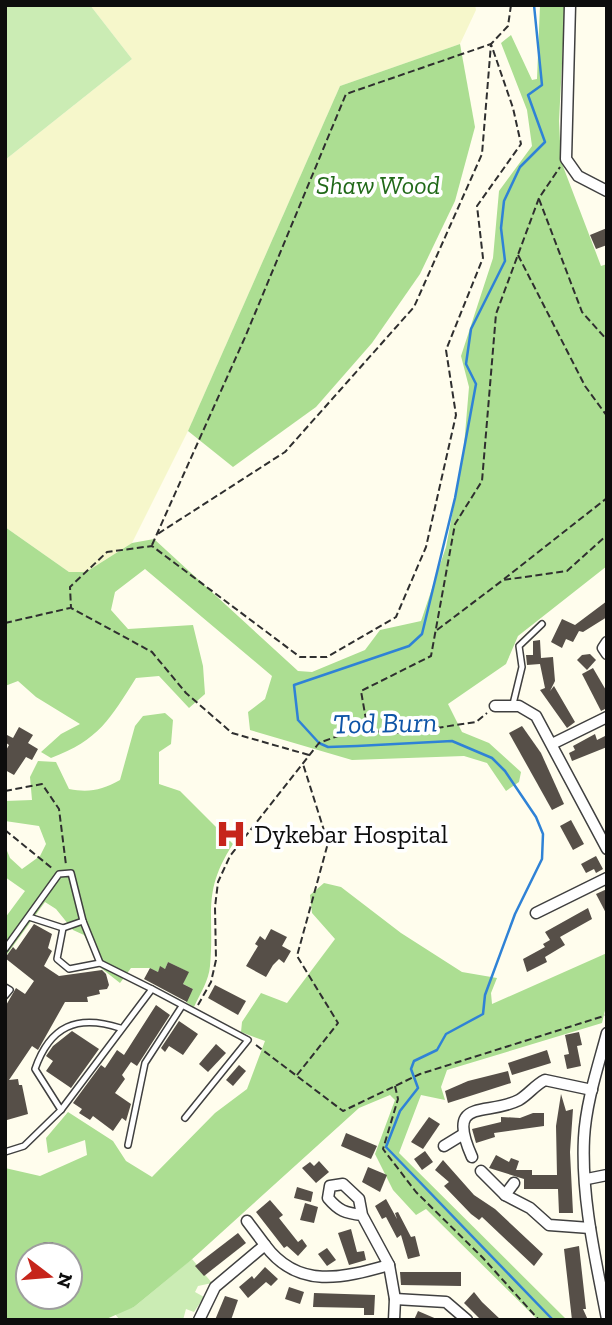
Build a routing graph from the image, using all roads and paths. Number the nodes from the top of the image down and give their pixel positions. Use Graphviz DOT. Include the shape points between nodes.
graph roads {
  1 [pos="511,5"];
  2 [pos="570,5"];
  3 [pos="491,44"];
  4 [pos="566,159"];
  5 [pos="607,191"];
  6 [pos="539,198"];
  7 [pos="518,254"];
  8 [pos="607,340"];
  9 [pos="607,416"];
  10 [pos="607,498"];
  11 [pos="156,535"];
  12 [pos="607,535"];
  13 [pos="152,546"];
  14 [pos="503,580"];
  15 [pos="71,608"];
  16 [pos="5,623"];
  17 [pos="542,624"];
  18 [pos="436,631"];
  19 [pos="607,642"];
  20 [pos="607,654"];
  21 [pos="513,705"];
  22 [pos="495,706"];
  23 [pos="607,717"];
  24 [pos="368,731"];
  25 [pos="552,744"];
  26 [pos="309,755"];
  27 [pos="303,762"];
  28 [pos="5,791"];
  29 [pos="5,830"];
  30 [pos="607,849"];
  31 [pos="67,873"];
  32 [pos="59,874"];
  33 [pos="607,878"];
  34 [pos="536,913"];
  35 [pos="29,916"];
  36 [pos="83,921"];
  37 [pos="63,928"];
  38 [pos="5,949"];
  39 [pos="100,963"];
  40 [pos="5,987"];
  41 [pos="152,989"];
  42 [pos="5,996"];
  43 [pos="182,1006"];
  44 [pos="194,1012"];
  45 [pos="607,1015"];
  46 [pos="120,1028"];
  47 [pos="607,1033"];
  48 [pos="248,1040"];
  49 [pos="297,1076"];
  50 [pos="394,1085"];
  51 [pos="592,1090"];
  52 [pos="61,1110"];
  53 [pos="185,1118"];
  54 [pos="462,1135"];
  55 [pos="128,1145"];
  56 [pos="444,1146"];
  57 [pos="5,1152"];
  58 [pos="472,1157"];
  59 [pos="481,1171"];
  60 [pos="607,1175"];
  61 [pos="587,1179"];
  62 [pos="514,1183"];
  63 [pos="505,1195"];
  64 [pos="362,1215"];
  65 [pos="247,1221"];
  66 [pos="590,1228"];
  67 [pos="265,1245"];
  68 [pos="389,1265"];
  69 [pos="395,1299"];
  70 [pos="607,1319"];
  71 [pos="199,1320"];
  72 [pos="394,1320"];
  73 [pos="467,1320"];
  74 [pos="539,1320"];
  1 -- 3 [label="path" via="508,26"];
  2 -- 4 [label="street"];
  3 -- 11 [label="path" via="482,154 414,307 285,452"];
  3 -- 11 [label="path" via="346,94 246,335"];
  3 -- 13 [label="path" via="521,144 477,206 483,258 446,350 456,415 426,547 396,617 327,657 300,657"];
  4 -- 5 [label="street" via="578,176"];
  4 -- 6 [label="path"];
  6 -- 7 [label="path"];
  6 -- 8 [label="path" via="582,312"];
  7 -- 9 [label="path" via="585,386"];
  7 -- 18 [label="path" via="496,314 482,481 455,524"];
  10 -- 14 [label="path"];
  11 -- 13 [label="path"];
  12 -- 14 [label="path" via="567,571"];
  13 -- 15 [label="path" via="107,552 70,587"];
  14 -- 18 [label="path"];
  15 -- 16 [label="path"];
  15 -- 26 [label="path" via="152,652 186,693 232,733"];
  17 -- 21 [label="lane" via="519,646 522,667"];
  18 -- 24 [label="path" via="431,656 361,691"];
  19 -- 20 [label="street" via="603,648"];
  21 -- 22 [label="street"];
  21 -- 25 [label="street" via="531,711"];
  22 -- 24 [label="path" via="476,722 403,733"];
  23 -- 25 [label="street"];
  24 -- 26 [label="path" via="354,730 318,743"];
  25 -- 30 [label="street"];
  26 -- 27 [label="path"];
  27 -- 44 [label="path" via="230,856 218,882 216,960 211,982"];
  27 -- 49 [label="path" via="328,843 297,956 338,1023"];
  28 -- 31 [label="path" via="42,784 59,809"];
  29 -- 32 [label="path"];
  31 -- 32 [label="lane"];
  31 -- 36 [label="lane" via="72,873"];
  32 -- 35 [label="lane"];
  33 -- 34 [label="street"];
  35 -- 37 [label="lane"];
  35 -- 38 [label="lane"];
  36 -- 37 [label="lane"];
  36 -- 39 [label="lane"];
  37 -- 39 [label="lane" via="57,958 69,969"];
  39 -- 41 [label="lane"];
  40 -- 42 [label="lane" via="9,990"];
  41 -- 43 [label="lane"];
  41 -- 46 [label="lane"];
  43 -- 44 [label="lane"];
  43 -- 55 [label="lane" via="145,1063"];
  44 -- 48 [label="lane"];
  45 -- 50 [label="path"];
  46 -- 52 [label="lane"];
  46 -- 52 [label="lane" via="97,1021 69,1025 43,1045 35,1069"];
  47 -- 51 [label="street"];
  48 -- 49 [label="path"];
  48 -- 53 [label="lane"];
  49 -- 50 [label="path" via="343,1111"];
  50 -- 74 [label="path" via="398,1099 383,1149 416,1192"];
  51 -- 54 [label="street" via="545,1080 517,1101 472,1112"];
  51 -- 61 [label="street" via="584,1139"];
  52 -- 57 [label="lane" via="24,1146"];
  54 -- 56 [label="street"];
  54 -- 58 [label="street"];
  59 -- 63 [label="street"];
  60 -- 61 [label="street"];
  61 -- 66 [label="street"];
  62 -- 63 [label="street"];
  63 -- 66 [label="street" via="549,1225"];
  64 -- 68 [label="street"];
  65 -- 67 [label="street"];
  66 -- 70 [label="street"];
  67 -- 68 [label="street" via="275,1258 309,1275 340,1279"];
  67 -- 71 [label="street" via="215,1287"];
  68 -- 69 [label="street"];
  69 -- 72 [label="street"];
  69 -- 73 [label="street" via="446,1302"];
}
